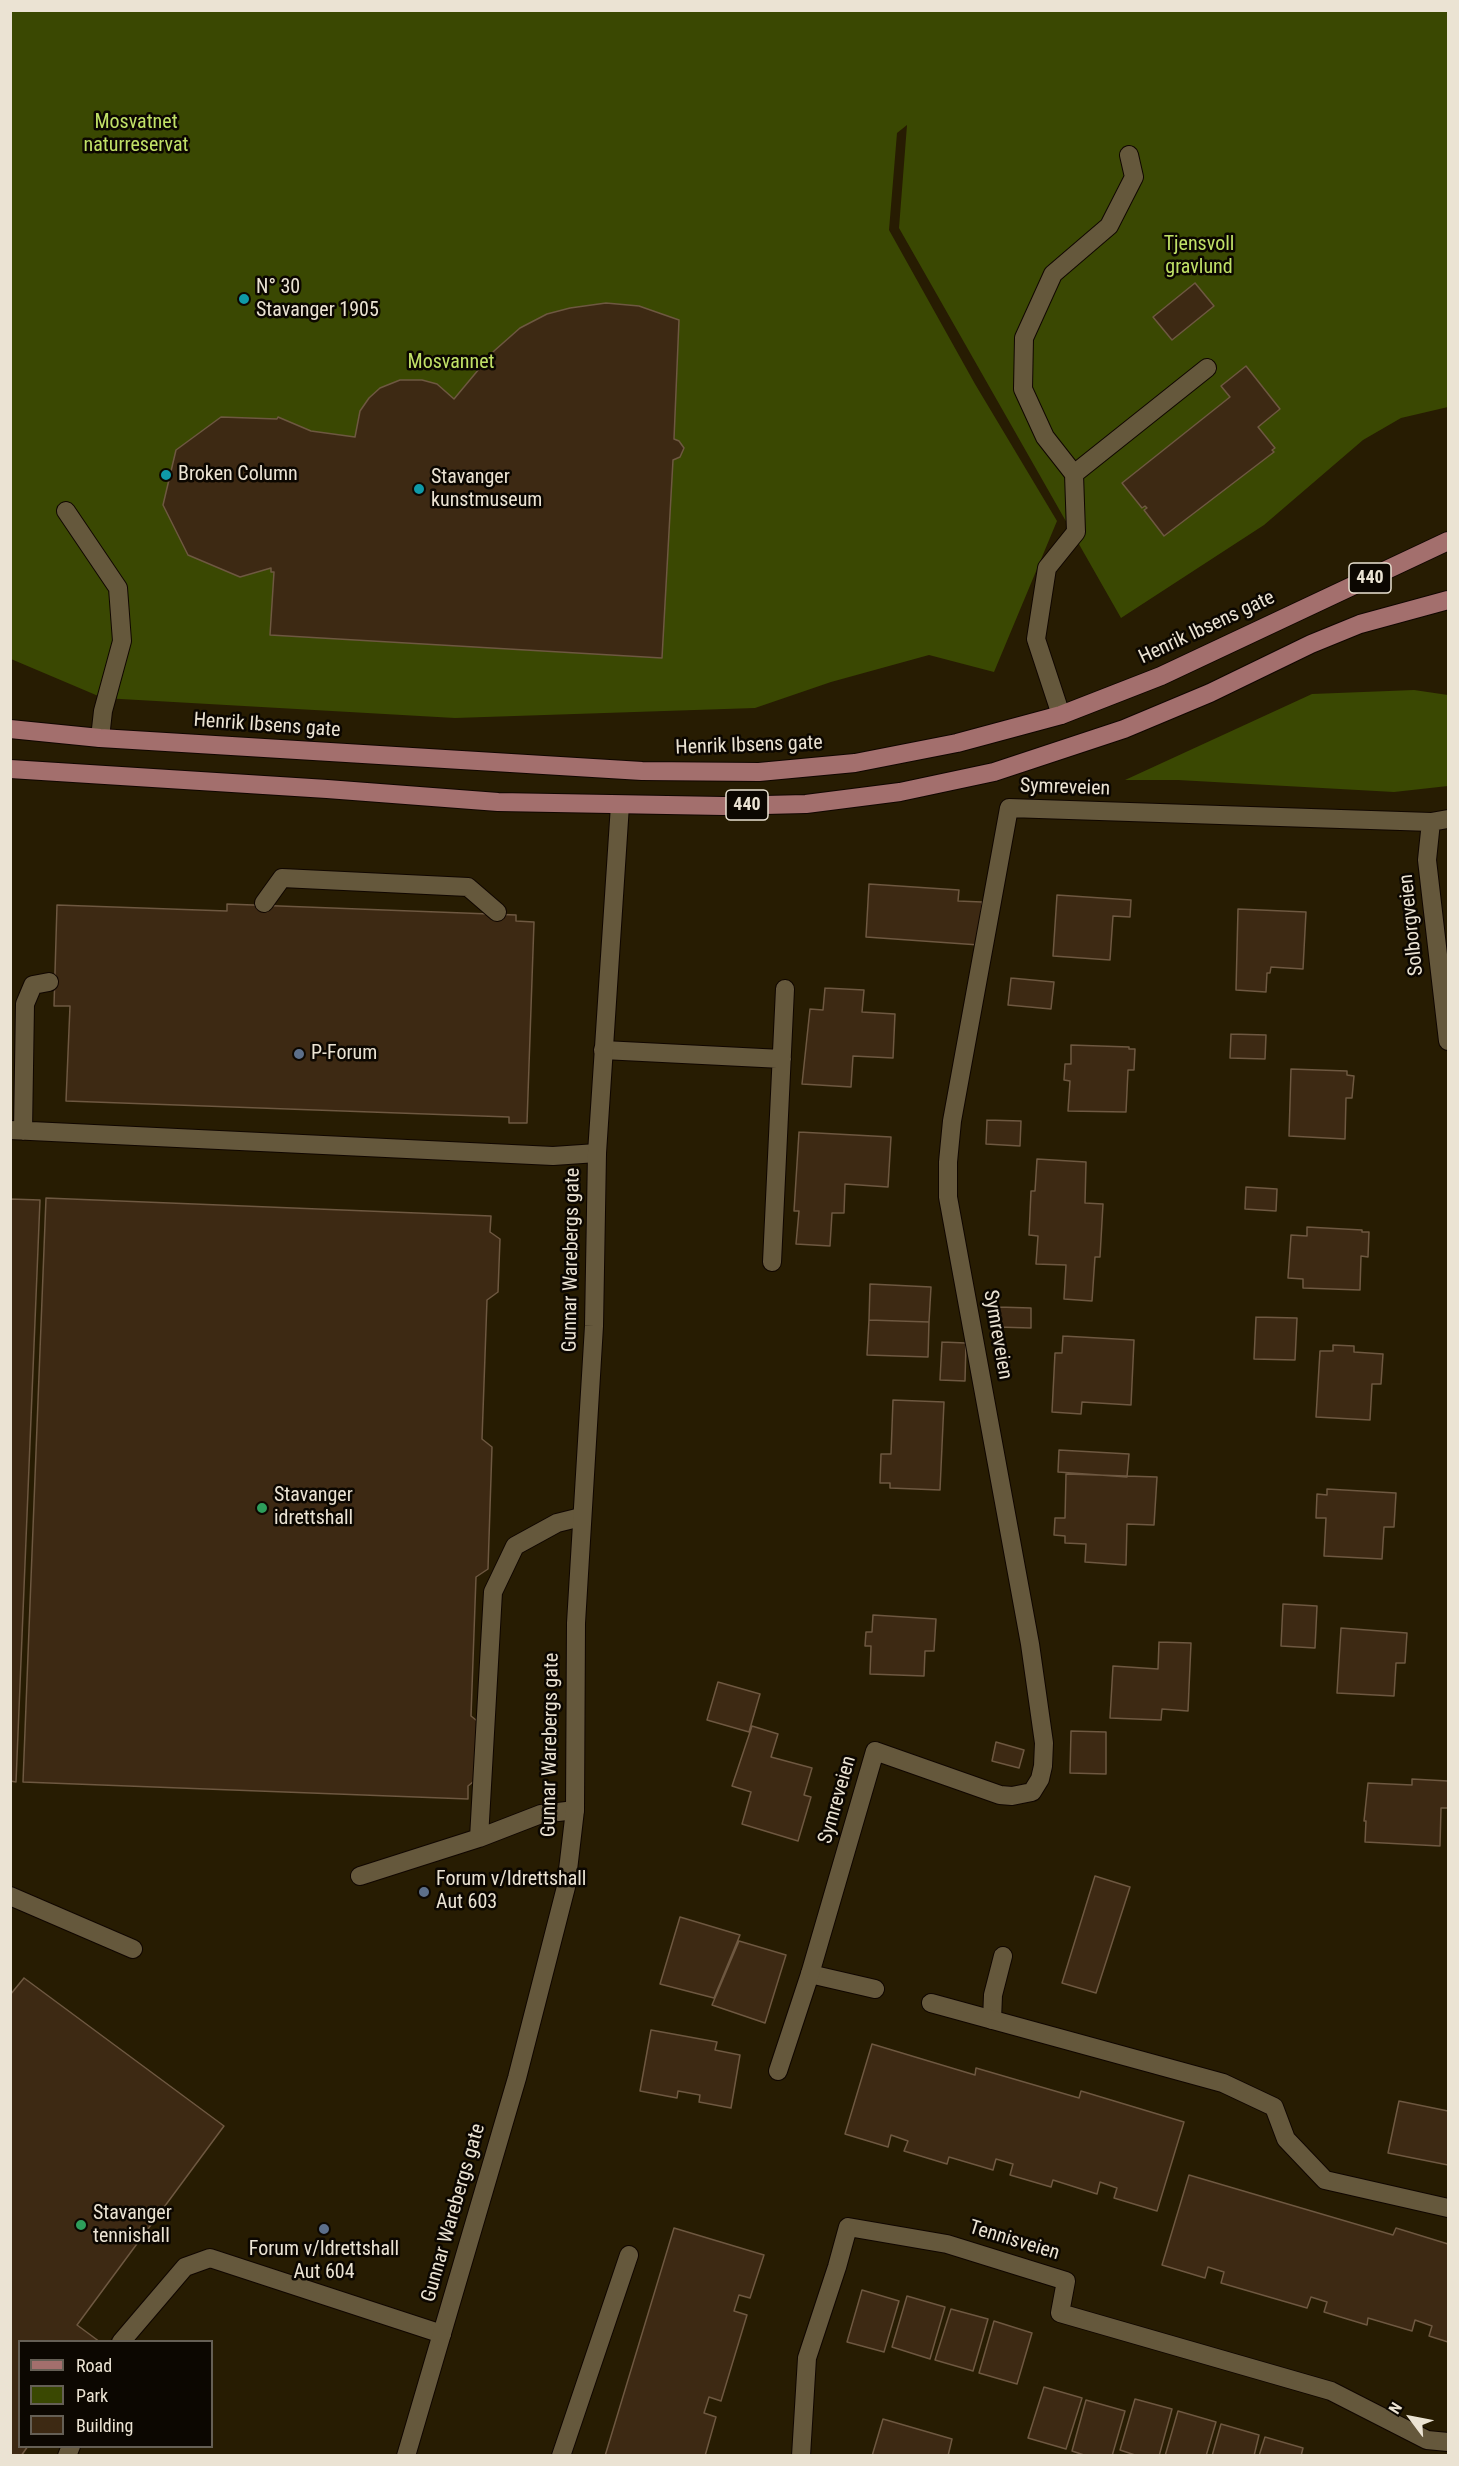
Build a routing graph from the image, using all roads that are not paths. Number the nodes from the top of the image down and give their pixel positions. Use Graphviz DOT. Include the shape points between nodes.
graph roads {
  1 [pos="1129,155"];
  2 [pos="1207,368"];
  3 [pos="1074,474"];
  4 [pos="66,511"];
  5 [pos="1449,541"];
  6 [pos="1449,600"];
  7 [pos="1061,715"];
  8 [pos="10,729"];
  9 [pos="100,738"];
  10 [pos="10,769"];
  11 [pos="620,805"];
  12 [pos="1440,820"];
  13 [pos="264,903"];
  14 [pos="497,912"];
  15 [pos="49,982"];
  16 [pos="785,989"];
  17 [pos="1449,1041"];
  18 [pos="603,1050"];
  19 [pos="782,1059"];
  20 [pos="17,1131"];
  21 [pos="597,1153"];
  22 [pos="772,1262"];
  23 [pos="581,1517"];
  24 [pos="575,1810"];
  25 [pos="479,1838"];
  26 [pos="360,1876"];
  27 [pos="10,1896"];
  28 [pos="134,1949"];
  29 [pos="1003,1956"];
  30 [pos="810,1974"];
  31 [pos="875,1989"];
  32 [pos="932,2003"];
  33 [pos="992,2020"];
  34 [pos="778,2071"];
  35 [pos="1449,2208"];
  36 [pos="629,2255"];
  37 [pos="442,2334"];
  38 [pos="123,2340"];
  39 [pos="1449,2442"];
  40 [pos="406,2456"];
  41 [pos="561,2456"];
  42 [pos="801,2456"];
  1 -- 3 [label="street" via="1134,177 1110,226 1053,274 1024,338 1023,389 1044,437"];
  2 -- 3 [label="street"];
  3 -- 7 [label="street" via="1076,532 1047,568 1036,639"];
  4 -- 9 [label="street" via="118,588 122,641 103,711"];
  5 -- 7 [label="main road, Henrik Ibsens gate / 440" via="1153,679"];
  6 -- 11 [label="main road, 440" via="1360,624 1125,729 994,772 900,792 806,804"];
  7 -- 9 [label="main road, Henrik Ibsens gate / 440" via="957,743 855,763 759,772 642,771"];
  8 -- 9 [label="main road, Henrik Ibsens gate / 440"];
  10 -- 11 [label="main road, 440" via="498,802"];
  11 -- 18 [label="street, Gunnar Warebergs gate"];
  12 -- 17 [label="street, Solborgveien" via="1427,860"];
  12 -- 30 [label="street, Symreveien" via="1009,808 952,1121 948,1197 1030,1644 1044,1743 1043,1766 1032,1792 999,1795 875,1751"];
  13 -- 14 [label="street" via="282,878 293,878 468,887"];
  15 -- 20 [label="street" via="33,985 25,1004"];
  16 -- 19 [label="street"];
  18 -- 19 [label="street"];
  18 -- 21 [label="street, Gunnar Warebergs gate"];
  19 -- 22 [label="street"];
  20 -- 21 [label="street" via="553,1156"];
  21 -- 23 [label="street, Gunnar Warebergs gate" via="594,1326"];
  23 -- 24 [label="street, Gunnar Warebergs gate"];
  23 -- 25 [label="street" via="557,1523 515,1546 493,1593"];
  24 -- 25 [label="street" via="541,1814"];
  24 -- 37 [label="street, Gunnar Warebergs gate" via="566,1887 517,2078"];
  25 -- 26 [label="street"];
  27 -- 28 [label="street"];
  29 -- 33 [label="street" via="993,1995"];
  30 -- 31 [label="street"];
  30 -- 34 [label="street, Symreveien"];
  32 -- 33 [label="street"];
  33 -- 35 [label="street" via="1222,2083 1274,2107 1286,2139 1325,2180"];
  36 -- 41 [label="street"];
  37 -- 38 [label="street" via="210,2258 185,2267"];
  37 -- 40 [label="street, Gunnar Warebergs gate"];
  39 -- 42 [label="street, Tennisveien" via="1427,2440 1331,2391 1060,2313 1066,2280 947,2244 848,2227 807,2358"];
}
